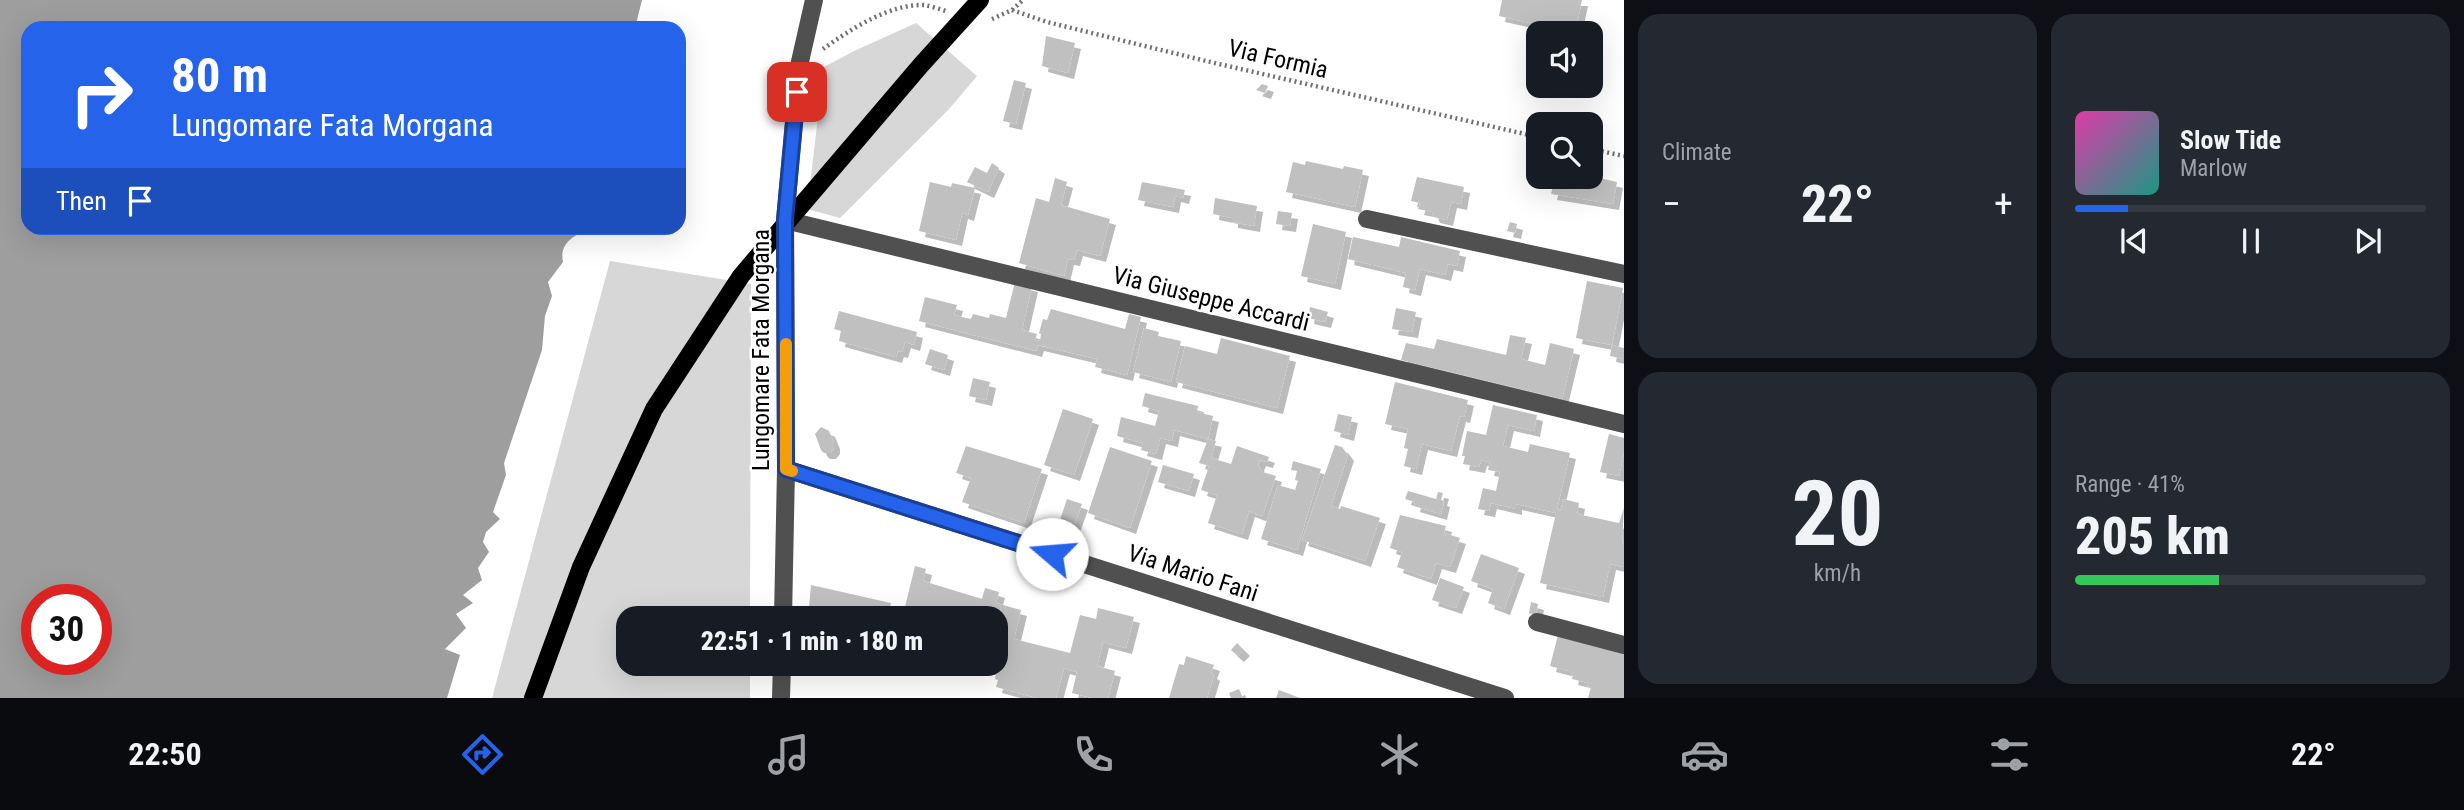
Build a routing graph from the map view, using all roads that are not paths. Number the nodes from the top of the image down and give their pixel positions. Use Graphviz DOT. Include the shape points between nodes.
graph roads {
  1 [pos="814,0"];
  2 [pos="980,0"];
  3 [pos="1367,219"];
  4 [pos="785,220"];
  5 [pos="1624,274"];
  6 [pos="1624,424"];
  7 [pos="786,469"];
  8 [pos="783,606"];
  9 [pos="1537,622"];
  10 [pos="1624,645"];
  11 [pos="782,676"];
  12 [pos="533,698"];
  13 [pos="781,698"];
  14 [pos="1505,698"];
  1 -- 4 [label="street, Lungomare Fata Morgana" via="799,66"];
  2 -- 12 [label="main road" via="741,276 654,409 581,567"];
  3 -- 5 [label="street"];
  4 -- 6 [label="street, Via Giuseppe Accardi"];
  4 -- 7 [label="street, Lungomare Fata Morgana"];
  7 -- 8 [label="street, Lungomare Fata Morgana"];
  7 -- 14 [label="street, Via Mario Fani"];
  9 -- 10 [label="street"];
  11 -- 13 [label="street"];
}
